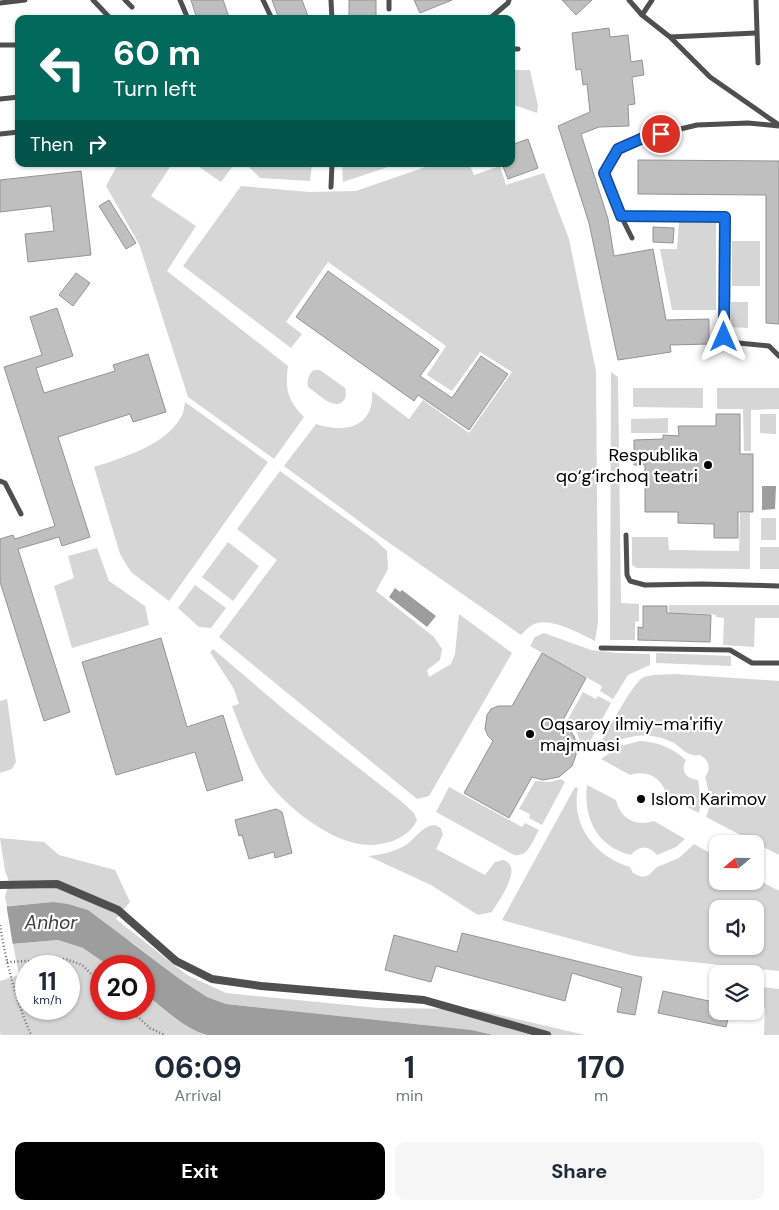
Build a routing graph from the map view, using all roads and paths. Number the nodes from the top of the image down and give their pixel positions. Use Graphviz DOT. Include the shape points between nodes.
graph roads {
  1 [pos="25,0"];
  2 [pos="93,0"];
  3 [pos="125,0"];
  4 [pos="180,0"];
  5 [pos="263,0"];
  6 [pos="331,0"];
  7 [pos="389,0"];
  8 [pos="509,0"];
  9 [pos="629,0"];
  10 [pos="652,0"];
  11 [pos="756,0"];
  12 [pos="0,3"];
  13 [pos="132,7"];
  14 [pos="389,9"];
  15 [pos="107,15"];
  16 [pos="186,15"];
  17 [pos="270,15"];
  18 [pos="332,15"];
  19 [pos="494,15"];
  20 [pos="642,15"];
  21 [pos="756,33"];
  22 [pos="670,37"];
  23 [pos="0,45"];
  24 [pos="15,45"];
  25 [pos="758,63"];
  26 [pos="15,97"];
  27 [pos="0,99"];
  28 [pos="779,125"];
  29 [pos="15,132"];
  30 [pos="0,134"];
  31 [pos="332,167"];
  32 [pos="331,187"];
  33 [pos="621,216"];
  34 [pos="632,238"];
  35 [pos="779,356"];
  36 [pos="0,481"];
  37 [pos="21,514"];
  38 [pos="626,535"];
  39 [pos="779,586"];
  40 [pos="601,648"];
  41 [pos="779,664"];
  42 [pos="0,885"];
  43 [pos="0,925"];
  44 [pos="7,962"];
  45 [pos="90,973"];
  46 [pos="141,1020"];
  47 [pos="31,1035"];
  48 [pos="165,1035"];
  49 [pos="547,1035"];
  1 -- 12 [label="lane"];
  2 -- 15 [label="lane"];
  3 -- 13 [label="lane"];
  4 -- 16 [label="lane"];
  5 -- 17 [label="lane"];
  6 -- 18 [label="lane"];
  7 -- 14 [label="lane"];
  8 -- 19 [label="lane"];
  9 -- 20 [label="lane"];
  10 -- 20 [label="lane"];
  11 -- 21 [label="lane"];
  20 -- 22 [label="lane"];
  21 -- 22 [label="lane"];
  21 -- 25 [label="lane"];
  22 -- 28 [label="lane" via="710,77"];
  23 -- 24 [label="lane"];
  26 -- 27 [label="lane"];
  28 -- 33 [label="lane" via="697,125 643,138 618,149 604,173"];
  29 -- 30 [label="lane"];
  31 -- 32 [label="lane"];
  33 -- 34 [label="lane"];
  33 -- 35 [label="lane" via="725,217 724,337 728,342 768,346"];
  36 -- 37 [label="lane" via="5,483"];
  38 -- 39 [label="lane" via="630,581 644,585"];
  40 -- 41 [label="lane" via="730,650 752,663"];
  42 -- 49 [label="street" via="58,884 118,910 176,961 212,979 424,1000"];
  43 -- 44 [label="path"];
  44 -- 45 [label="path" via="66,959 82,965"];
  44 -- 47 [label="path"];
  46 -- 48 [label="path"];
}
